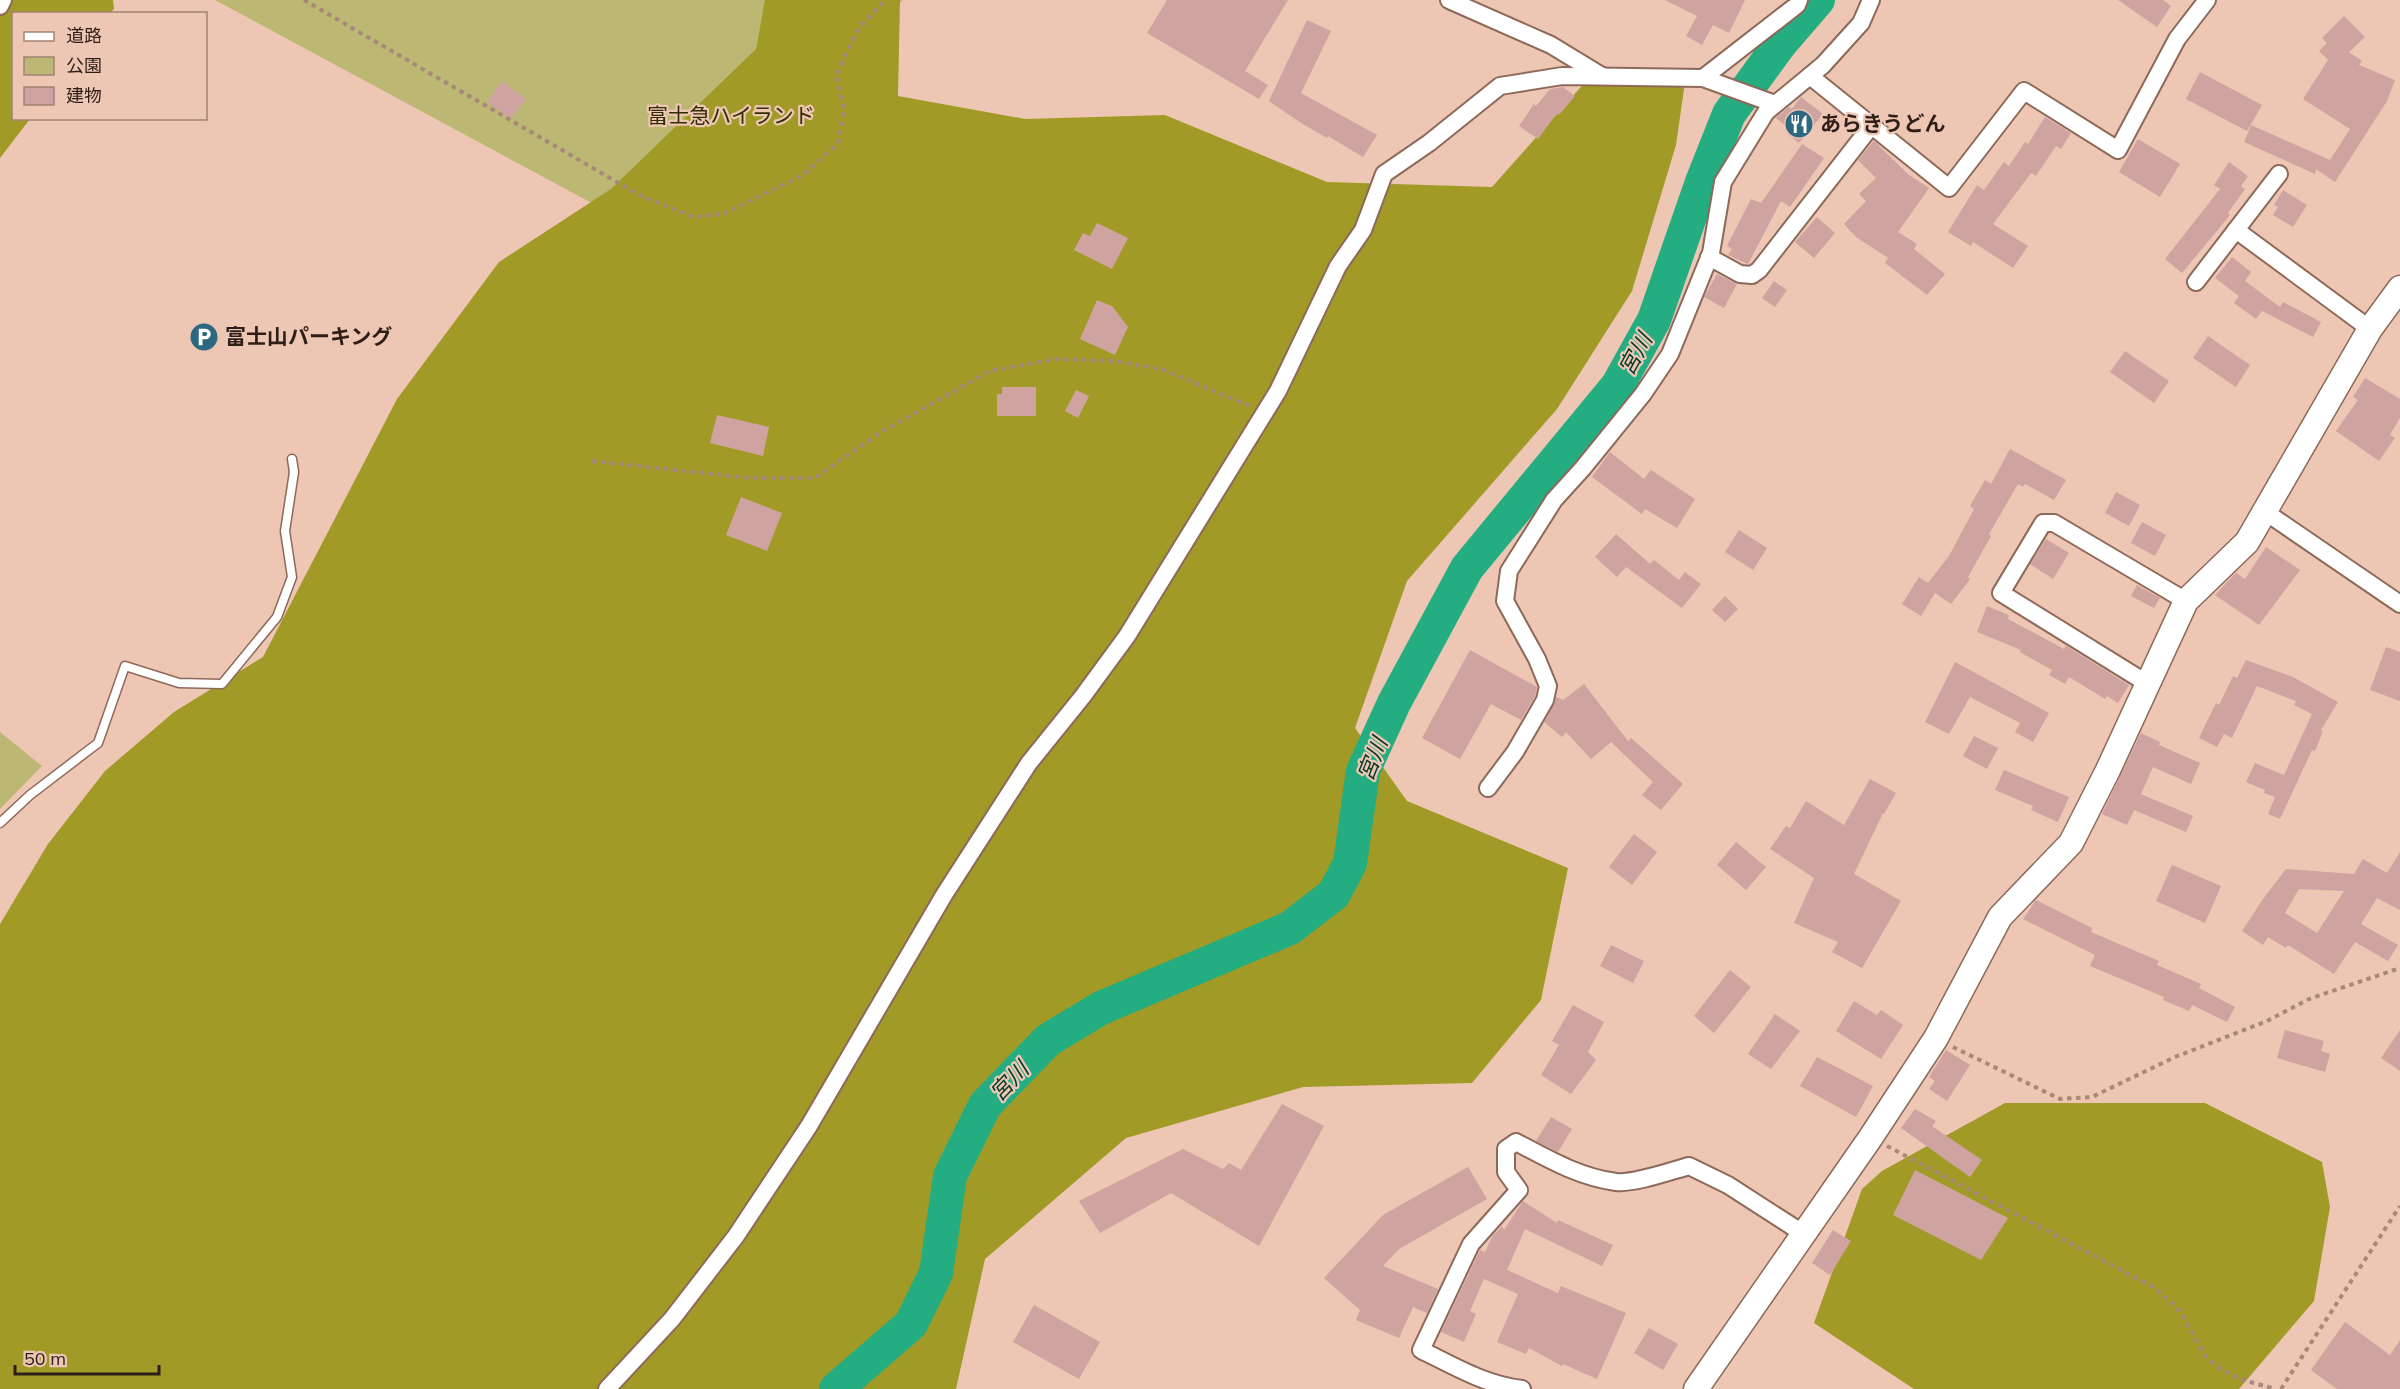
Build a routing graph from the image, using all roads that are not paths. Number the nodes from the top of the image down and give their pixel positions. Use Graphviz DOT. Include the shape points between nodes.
graph roads {
  1 [pos="3,0"];
  2 [pos="1449,0"];
  3 [pos="1799,0"];
  4 [pos="1871,0"];
  5 [pos="2207,0"];
  6 [pos="0,6"];
  7 [pos="1602,76"];
  8 [pos="1810,76"];
  9 [pos="1708,80"];
  10 [pos="1770,101"];
  11 [pos="1872,125"];
  12 [pos="2279,174"];
  13 [pos="2236,230"];
  14 [pos="1709,257"];
  15 [pos="2196,282"];
  16 [pos="2400,288"];
  17 [pos="2370,329"];
  18 [pos="292,459"];
  19 [pos="2264,511"];
  20 [pos="2186,601"];
  21 [pos="2400,604"];
  22 [pos="2148,684"];
  23 [pos="1488,788"];
  24 [pos="0,823"];
  25 [pos="1804,1234"];
  26 [pos="607,1389"];
  27 [pos="1522,1389"];
  28 [pos="1696,1389"];
  1 -- 6 [label="street"];
  2 -- 7 [label="street" via="1551,45"];
  3 -- 9 [label="street"];
  4 -- 8 [label="street" via="1861,23"];
  5 -- 11 [label="street" via="2177,39 2118,150 2024,91 1949,188"];
  7 -- 9 [label="street"];
  7 -- 26 [label="street" via="1562,76 1500,86 1384,174 1363,230 1338,266 1278,391 1127,636 1029,763 944,895 809,1126 736,1236 672,1319"];
  8 -- 10 [label="street"];
  8 -- 11 [label="street"];
  9 -- 10 [label="street"];
  10 -- 14 [label="street" via="1723,182"];
  11 -- 14 [label="street" via="1759,270 1752,275 1740,274"];
  12 -- 13 [label="street"];
  13 -- 15 [label="street"];
  13 -- 17 [label="street"];
  14 -- 23 [label="street" via="1670,354 1643,394 1554,500 1509,572 1505,601 1548,686 1545,700 1515,752"];
  16 -- 17 [label="street"];
  17 -- 19 [label="street"];
  18 -- 24 [label="lane" via="294,472 285,531 292,577 278,617 256,645 222,684 178,683 124,666 98,743"];
  19 -- 20 [label="street" via="2247,542"];
  19 -- 21 [label="street"];
  20 -- 22 [label="street"];
  20 -- 22 [label="street" via="2054,523 2043,523 2001,593"];
  22 -- 25 [label="street" via="2072,843 2000,917 1936,1038"];
  25 -- 27 [label="street" via="1728,1185 1689,1166 1618,1182 1571,1171 1516,1142 1506,1149 1506,1172 1519,1190 1471,1244 1421,1350 1479,1379"];
  25 -- 28 [label="street"];
}
